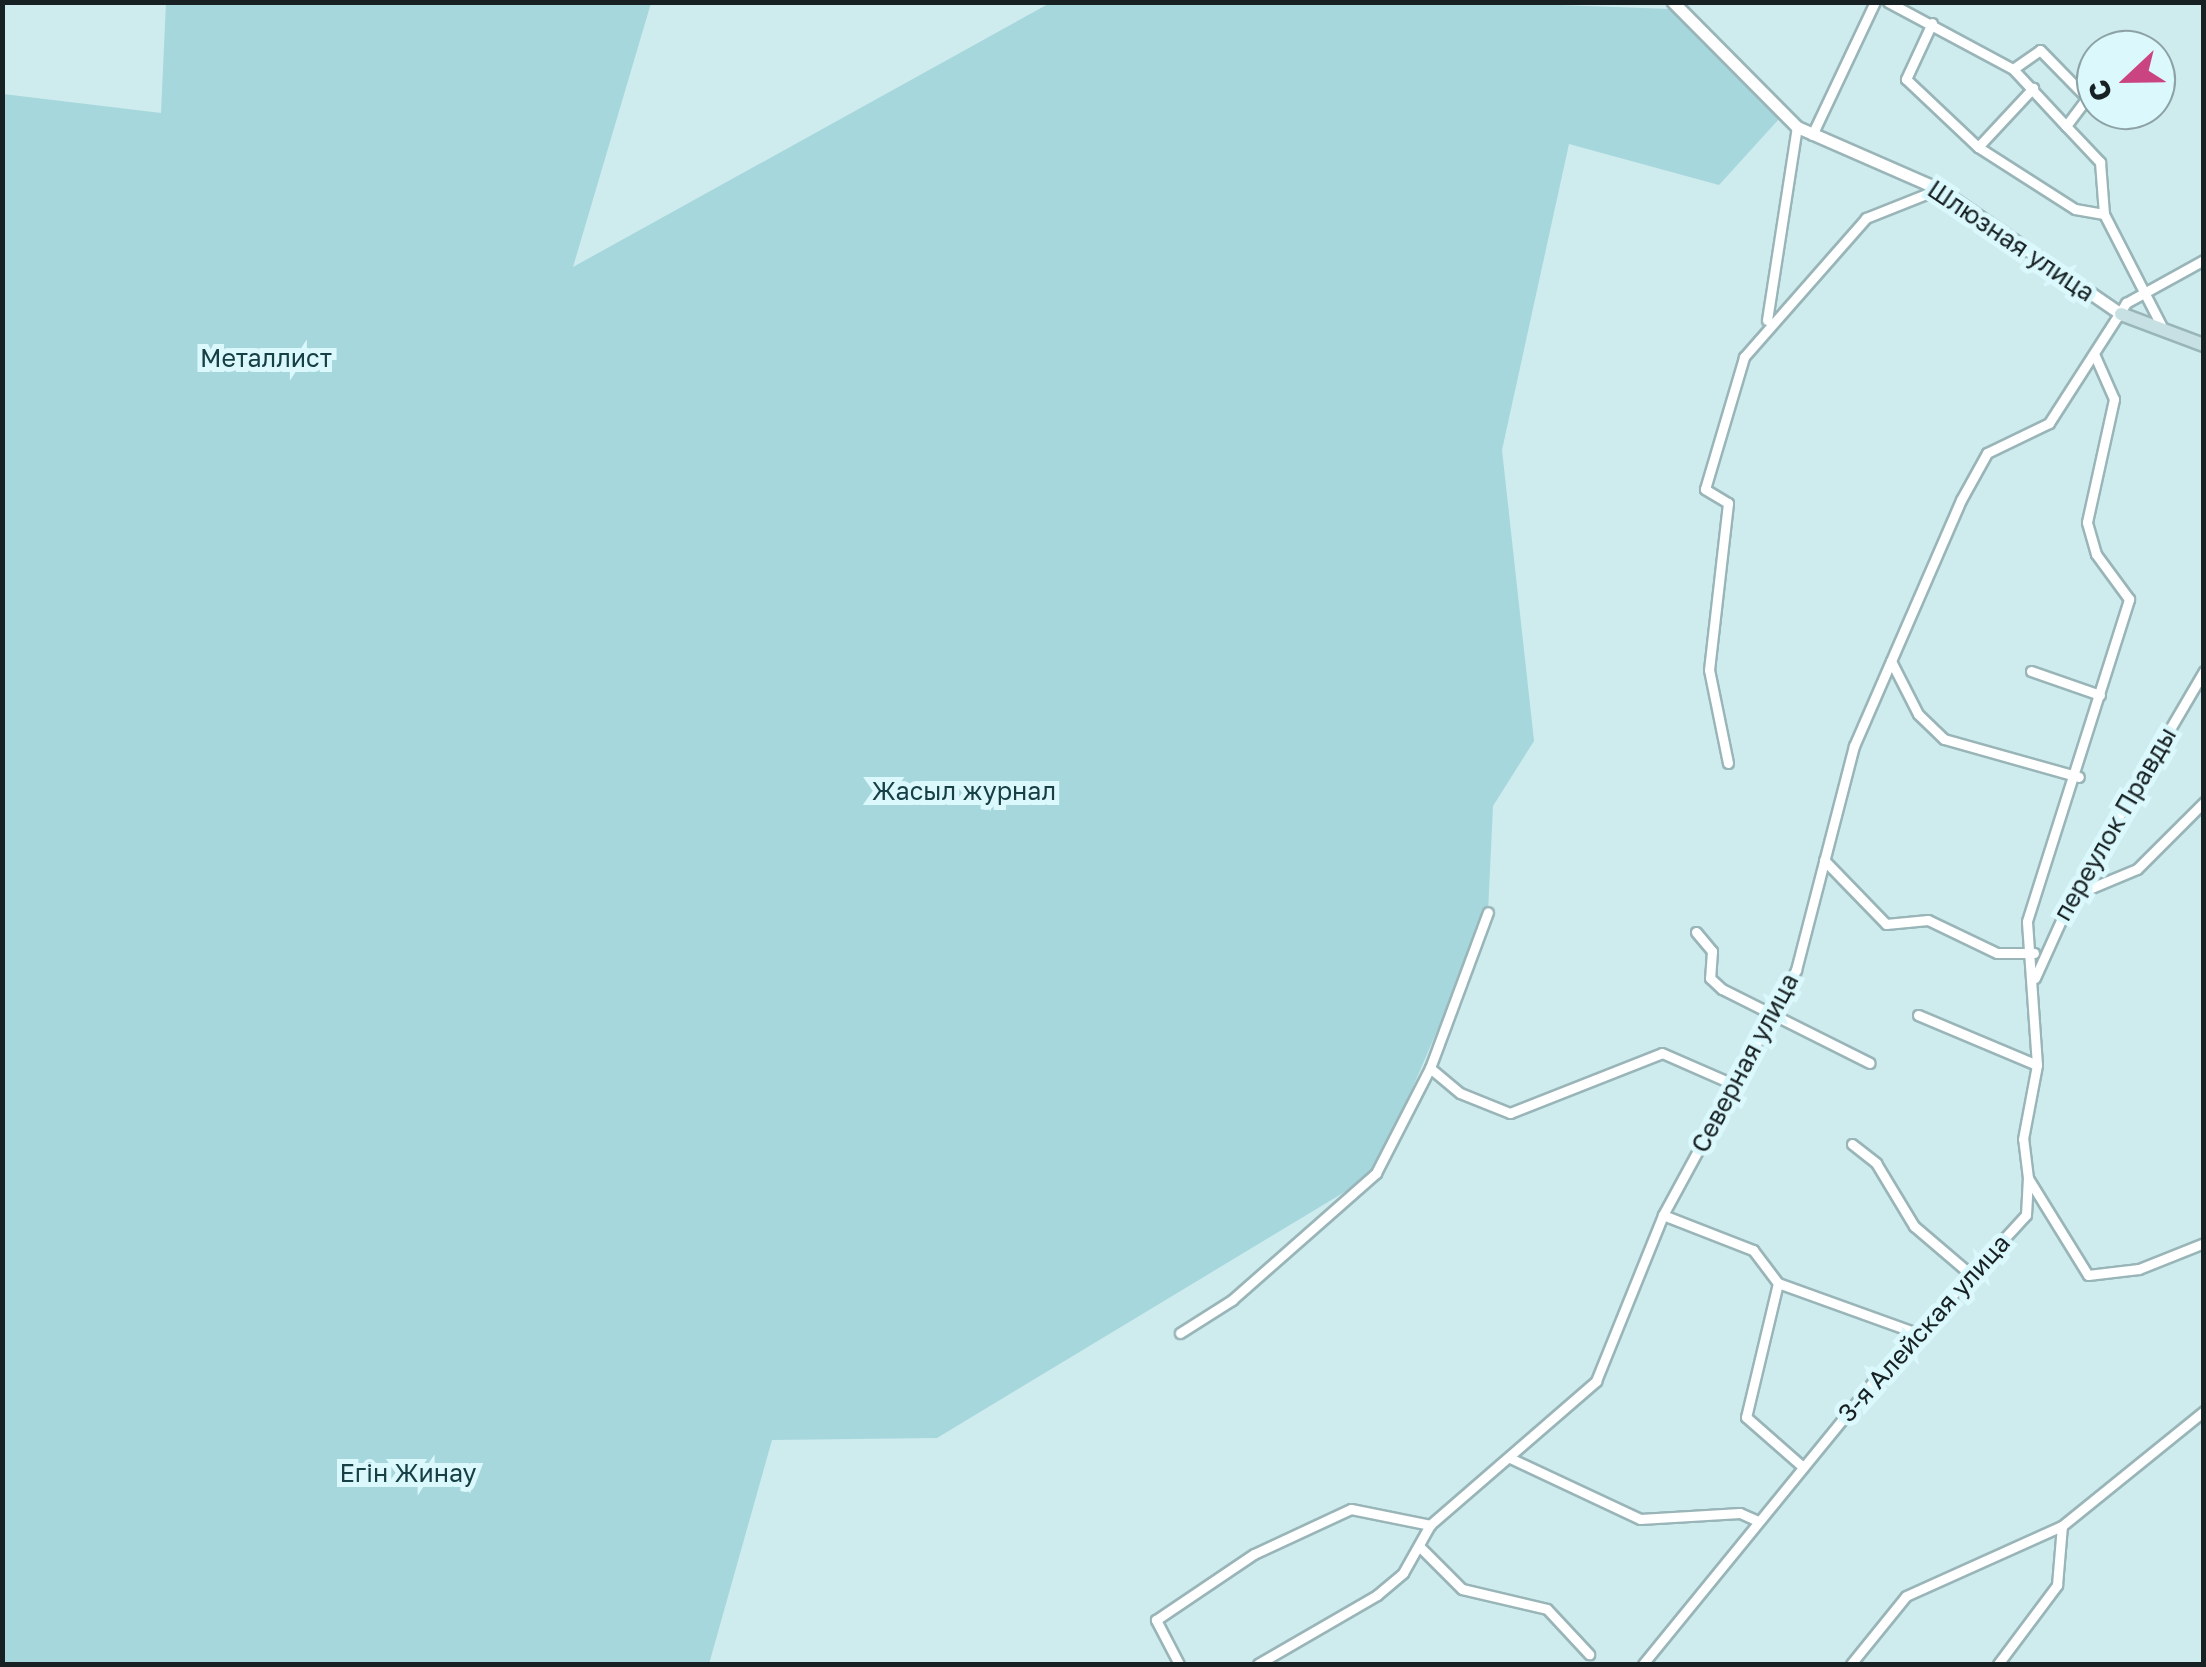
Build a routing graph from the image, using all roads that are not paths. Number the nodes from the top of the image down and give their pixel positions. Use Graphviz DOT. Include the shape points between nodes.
graph roads {
  1 [pos="1874,2"];
  2 [pos="1888,2"];
  3 [pos="1673,3"];
  4 [pos="1932,23"];
  5 [pos="2013,69"];
  6 [pos="2033,88"];
  7 [pos="2066,126"];
  8 [pos="1796,127"];
  9 [pos="1812,134"];
  10 [pos="1978,147"];
  11 [pos="1939,189"];
  12 [pos="2104,214"];
  13 [pos="2204,260"];
  14 [pos="2146,291"];
  15 [pos="2120,314"];
  16 [pos="1767,320"];
  17 [pos="2164,332"];
  18 [pos="2204,345"];
  19 [pos="2095,356"];
  20 [pos="1890,662"];
  21 [pos="2031,671"];
  22 [pos="2204,671"];
  23 [pos="2100,695"];
  24 [pos="1728,763"];
  25 [pos="2079,778"];
  26 [pos="2204,802"];
  27 [pos="1824,860"];
  28 [pos="2072,896"];
  29 [pos="1488,912"];
  30 [pos="1696,932"];
  31 [pos="2043,952"];
  32 [pos="2028,954"];
  33 [pos="2034,981"];
  34 [pos="1918,1015"];
  35 [pos="1770,1016"];
  36 [pos="1870,1063"];
  37 [pos="2037,1065"];
  38 [pos="1430,1068"];
  39 [pos="1733,1084"];
  40 [pos="1852,1144"];
  41 [pos="2028,1178"];
  42 [pos="1663,1216"];
  43 [pos="2204,1243"];
  44 [pos="1969,1273"];
  45 [pos="1778,1283"];
  46 [pos="1180,1332"];
  47 [pos="1917,1333"];
  48 [pos="2204,1411"];
  49 [pos="1510,1458"];
  50 [pos="1802,1468"];
  51 [pos="1758,1521"];
  52 [pos="1430,1525"];
  53 [pos="2062,1526"];
  54 [pos="1420,1547"];
  55 [pos="1589,1654"];
  56 [pos="1179,1664"];
  57 [pos="1258,1664"];
  58 [pos="1643,1664"];
  59 [pos="1852,1664"];
  60 [pos="1998,1664"];
  1 -- 9 [label="street"];
  2 -- 4 [label="street"];
  3 -- 8 [label="street, Шлюзная улица"];
  4 -- 5 [label="street"];
  4 -- 10 [label="street" via="1906,80"];
  5 -- 6 [label="street, Шлюзная улица"];
  5 -- 7 [label="street" via="2040,50 2087,98"];
  6 -- 7 [label="street, Шлюзная улица"];
  6 -- 10 [label="street"];
  7 -- 12 [label="street, Шлюзная улица" via="2100,162"];
  8 -- 9 [label="street, Шлюзная улица"];
  8 -- 16 [label="street"];
  9 -- 11 [label="street, Шлюзная улица"];
  10 -- 12 [label="street" via="2075,209"];
  11 -- 15 [label="street, Шлюзная улица"];
  11 -- 16 [label="street" via="1866,218 1786,317"];
  12 -- 14 [label="street, Шлюзная улица"];
  13 -- 14 [label="street, Шлюзная улица"];
  14 -- 15 [label="street, Шлюзная улица"];
  14 -- 17 [label="street, Шлюзная улица"];
  15 -- 17 [label="main road"];
  15 -- 19 [label="street, Северная улица"];
  16 -- 24 [label="street" via="1744,357 1706,489 1728,503 1709,670"];
  17 -- 18 [label="main road"];
  19 -- 20 [label="street, Северная улица" via="2049,423 1987,453"];
  19 -- 23 [label="street" via="2114,399 2087,522 2128,599"];
  20 -- 25 [label="street" via="1918,714 1944,739"];
  20 -- 27 [label="street, Северная улица" via="1854,746"];
  21 -- 23 [label="street"];
  22 -- 28 [label="street, переулок Правды"];
  23 -- 25 [label="street"];
  25 -- 32 [label="street" via="2036,888"];
  26 -- 28 [label="street" via="2137,869 2107,890"];
  27 -- 32 [label="street" via="1886,924 1928,920 1998,953"];
  27 -- 35 [label="street, Северная улица" via="1796,970"];
  28 -- 31 [label="street, переулок Правды"];
  29 -- 38 [label="street"];
  30 -- 35 [label="street" via="1712,951 1710,978"];
  31 -- 32 [label="street"];
  31 -- 33 [label="street, переулок Правды"];
  32 -- 33 [label="street"];
  33 -- 37 [label="street"];
  34 -- 37 [label="street"];
  35 -- 36 [label="street"];
  35 -- 39 [label="street, Северная улица"];
  37 -- 41 [label="street" via="2024,1140"];
  38 -- 39 [label="street" via="1460,1092 1510,1113 1662,1053"];
  38 -- 46 [label="street" via="1376,1173 1232,1300"];
  39 -- 42 [label="street, Северная улица"];
  40 -- 44 [label="street" via="1876,1163 1914,1226"];
  41 -- 43 [label="street" via="2088,1275 2138,1269"];
  41 -- 44 [label="street, 3-я Алейская улица" via="2026,1215"];
  42 -- 45 [label="street" via="1753,1250"];
  42 -- 49 [label="street, Северная улица" via="1596,1380"];
  44 -- 47 [label="street, 3-я Алейская улица"];
  45 -- 47 [label="street"];
  45 -- 50 [label="street" via="1746,1417"];
  47 -- 50 [label="street, 3-я Алейская улица"];
  48 -- 53 [label="street"];
  49 -- 51 [label="street" via="1640,1520 1740,1514"];
  49 -- 52 [label="street, Северная улица"];
  50 -- 51 [label="street, 3-я Алейская улица"];
  51 -- 58 [label="street, 3-я Алейская улица"];
  52 -- 54 [label="street, Северная улица"];
  52 -- 56 [label="street" via="1351,1509 1254,1554 1156,1620"];
  53 -- 59 [label="street" via="1906,1596"];
  53 -- 60 [label="street" via="2056,1585"];
  54 -- 55 [label="street" via="1462,1589 1547,1609"];
  54 -- 57 [label="street, Северная улица" via="1377,1595"];
}
